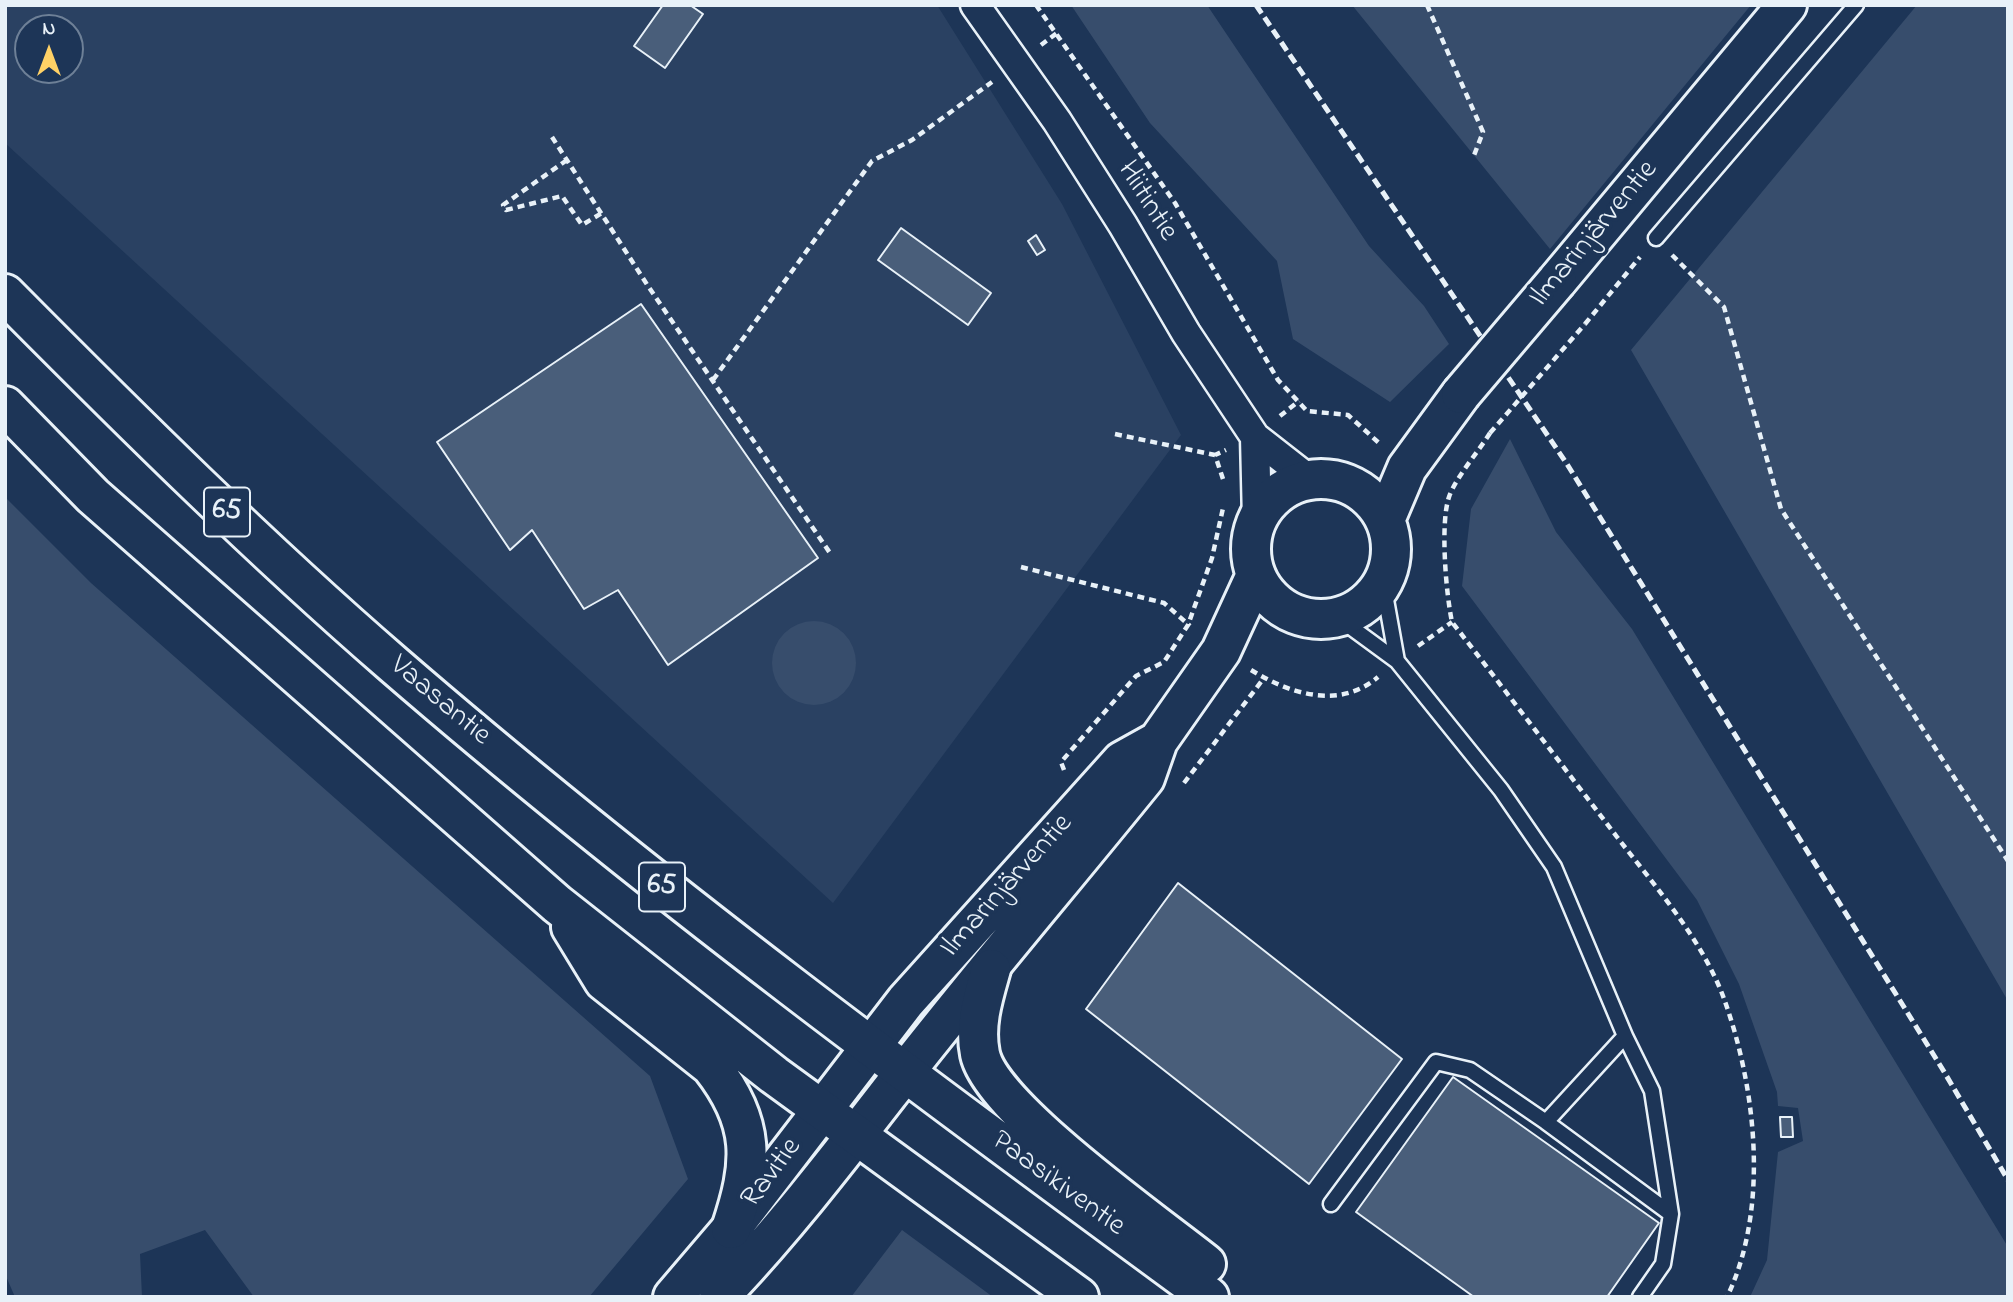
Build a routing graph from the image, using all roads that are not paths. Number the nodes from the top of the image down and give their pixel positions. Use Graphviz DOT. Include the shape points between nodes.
graph roads {
  1 [pos="975,5"];
  2 [pos="1787,5"];
  3 [pos="1856,5"];
  4 [pos="1656,238"];
  5 [pos="5,294"];
  6 [pos="5,406"];
  7 [pos="1255,437"];
  8 [pos="1407,468"];
  9 [pos="1328,481"];
  10 [pos="1240,513"];
  11 [pos="1385,520"];
  12 [pos="1256,575"];
  13 [pos="1383,583"];
  14 [pos="1295,614"];
  15 [pos="1337,617"];
  16 [pos="1221,651"];
  17 [pos="1397,661"];
  18 [pos="1158,741"];
  19 [pos="557,904"];
  20 [pos="990,969"];
  21 [pos="1625,1036"];
  22 [pos="869,1048"];
  23 [pos="904,1074"];
  24 [pos="821,1110"];
  25 [pos="1546,1122"];
  26 [pos="857,1136"];
  27 [pos="1331,1204"];
  28 [pos="1671,1213"];
  29 [pos="731,1229"];
  30 [pos="673,1297"];
  31 [pos="719,1297"];
  32 [pos="1079,1297"];
  33 [pos="1209,1297"];
  34 [pos="1228,1297"];
  35 [pos="1640,1297"];
  1 -- 7 [label="street, Hiitintie" via="1079,156"];
  2 -- 8 [label="main road, Ilmarinjärventie, bridge" via="1461,394"];
  3 -- 4 [label="lane"];
  5 -- 22 [label="main road, Vaasantie / 65" via="166,456 391,663 730,942"];
  6 -- 19 [label="main road, 65" via="93,496"];
  7 -- 9 [label="street, Hiitintie"];
  7 -- 10 [label="street"];
  8 -- 9 [label="main road"];
  8 -- 11 [label="main road, Ilmarinjärventie"];
  9 -- 10 [label="main road" via="1288,487 1269,502"];
  9 -- 11 [label="main road" via="1363,492"];
  10 -- 12 [label="main road"];
  11 -- 13 [label="main road" via="1391,541"];
  12 -- 14 [label="main road" via="1278,605"];
  12 -- 16 [label="main road, Ilmarinjärventie"];
  13 -- 15 [label="main road" via="1356,610"];
  13 -- 17 [label="lane"];
  14 -- 15 [label="main road"];
  14 -- 16 [label="main road, Ilmarinjärventie"];
  15 -- 17 [label="lane"];
  16 -- 18 [label="main road, Ilmarinjärventie"];
  17 -- 21 [label="lane" via="1501,790 1554,867"];
  18 -- 20 [label="main road, Ilmarinjärventie" via="1145,778"];
  18 -- 22 [label="main road, Ilmarinjärventie" via="1122,761"];
  19 -- 24 [label="main road, 65"];
  19 -- 29 [label="main road, 65" via="604,981 711,1066 722,1080 746,1134 748,1155"];
  20 -- 23 [label="main road, Ilmarinjärventie"];
  20 -- 34 [label="main road" via="978,1022 980,1055 994,1084 1020,1115 1218,1273"];
  21 -- 25 [label="lane"];
  21 -- 28 [label="lane" via="1652,1091"];
  22 -- 23 [label="main road, Vaasantie / 65"];
  22 -- 24 [label="main road, Ravitie"];
  23 -- 26 [label="main road, Ravitie"];
  23 -- 33 [label="main road, Paasikiventie / 65"];
  24 -- 26 [label="main road, 65"];
  24 -- 29 [label="main road, Ravitie"];
  25 -- 27 [label="lane" via="1470,1070 1436,1062"];
  25 -- 28 [label="lane"];
  26 -- 31 [label="main road, Ravitie" via="768,1247"];
  26 -- 32 [label="main road, 65"];
  28 -- 35 [label="lane" via="1663,1264"];
  29 -- 30 [label="main road, Ravitie"];
}
